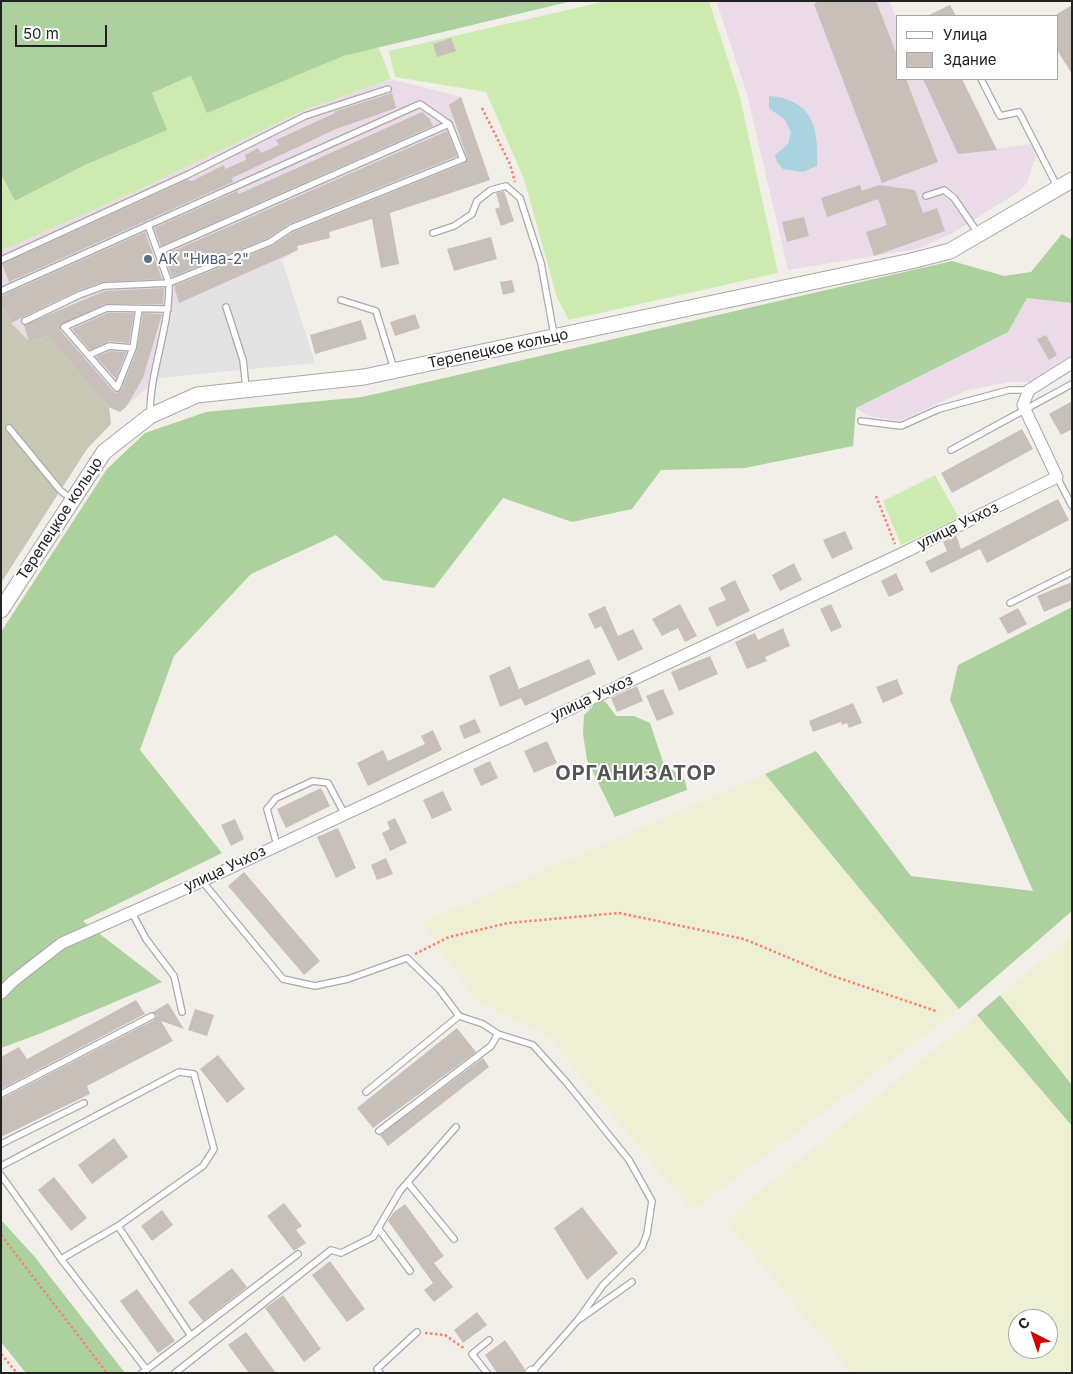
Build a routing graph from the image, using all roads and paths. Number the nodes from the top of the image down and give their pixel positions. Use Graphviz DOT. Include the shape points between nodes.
graph roads {
  1 [pos="982,80"];
  2 [pos="388,89"];
  3 [pos="482,108"];
  4 [pos="448,124"];
  5 [pos="1072,180"];
  6 [pos="1058,188"];
  7 [pos="926,196"];
  8 [pos="520,198"];
  9 [pos="148,226"];
  10 [pos="433,233"];
  11 [pos="979,234"];
  12 [pos="158,252"];
  13 [pos="1,260"];
  14 [pos="169,283"];
  15 [pos="1,291"];
  16 [pos="341,300"];
  17 [pos="226,306"];
  18 [pos="139,309"];
  19 [pos="168,309"];
  20 [pos="25,321"];
  21 [pos="554,337"];
  22 [pos="133,348"];
  23 [pos="89,355"];
  24 [pos="1072,363"];
  25 [pos="395,371"];
  26 [pos="1072,384"];
  27 [pos="246,390"];
  28 [pos="1029,390"];
  29 [pos="1026,410"];
  30 [pos="150,416"];
  31 [pos="861,421"];
  32 [pos="9,428"];
  33 [pos="951,450"];
  34 [pos="1057,478"];
  35 [pos="876,496"];
  36 [pos="72,500"];
  37 [pos="1072,506"];
  38 [pos="899,555"];
  39 [pos="1072,572"];
  40 [pos="1010,603"];
  41 [pos="1,610"];
  42 [pos="344,814"];
  43 [pos="277,845"];
  44 [pos="202,881"];
  45 [pos="131,911"];
  46 [pos="407,958"];
  47 [pos="1,993"];
  48 [pos="936,1011"];
  49 [pos="182,1012"];
  50 [pos="152,1016"];
  51 [pos="459,1016"];
  52 [pos="498,1034"];
  53 [pos="366,1092"];
  54 [pos="1,1094"];
  55 [pos="84,1103"];
  56 [pos="456,1127"];
  57 [pos="379,1131"];
  58 [pos="1,1144"];
  59 [pos="1,1166"];
  60 [pos="1,1175"];
  61 [pos="408,1183"];
  62 [pos="118,1226"];
  63 [pos="378,1228"];
  64 [pos="1,1235"];
  65 [pos="454,1240"];
  66 [pos="298,1254"];
  67 [pos="61,1259"];
  68 [pos="410,1271"];
  69 [pos="632,1282"];
  70 [pos="577,1320"];
  71 [pos="417,1332"];
  72 [pos="191,1336"];
  73 [pos="489,1340"];
  74 [pos="1,1354"];
  75 [pos="472,1354"];
  76 [pos="144,1371"];
  77 [pos="531,1372"];
  78 [pos="17,1373"];
  79 [pos="107,1373"];
  80 [pos="174,1373"];
  81 [pos="380,1373"];
  82 [pos="487,1373"];
  1 -- 6 [label="lane" via="1000,116 1019,112"];
  2 -- 13 [label="lane" via="305,116 187,175"];
  3 -- 8 [label="path" via="510,164"];
  4 -- 9 [label="lane" via="420,104"];
  4 -- 12 [label="lane"];
  4 -- 14 [label="lane" via="463,159 291,228 270,242"];
  5 -- 6 [label="street, Терепецкое кольцо"];
  6 -- 11 [label="street, Терепецкое кольцо"];
  7 -- 11 [label="lane" via="944,190 954,198"];
  8 -- 10 [label="lane" via="506,186 491,190 477,201 472,214 454,226"];
  8 -- 21 [label="lane" via="541,263"];
  9 -- 12 [label="lane"];
  9 -- 15 [label="lane"];
  11 -- 21 [label="street, Терепецкое кольцо" via="950,251 912,261"];
  12 -- 14 [label="lane"];
  14 -- 19 [label="lane"];
  14 -- 20 [label="lane" via="104,286"];
  16 -- 25 [label="lane" via="376,311"];
  17 -- 27 [label="lane" via="243,360"];
  18 -- 19 [label="lane"];
  18 -- 22 [label="lane"];
  18 -- 23 [label="lane" via="107,308 64,327"];
  19 -- 30 [label="lane" via="150,391"];
  21 -- 25 [label="street, Терепецкое кольцо"];
  22 -- 23 [label="lane" via="109,346"];
  22 -- 23 [label="lane" via="118,388"];
  24 -- 28 [label="street"];
  25 -- 27 [label="street, Терепецкое кольцо"];
  26 -- 29 [label="lane"];
  27 -- 30 [label="street, Терепецкое кольцо" via="196,395"];
  28 -- 29 [label="street" via="1023,405"];
  28 -- 31 [label="lane" via="1009,390 940,409 901,426"];
  29 -- 33 [label="lane"];
  29 -- 34 [label="street"];
  30 -- 36 [label="street, Терепецкое кольцо" via="104,452"];
  32 -- 36 [label="lane"];
  34 -- 37 [label="lane"];
  34 -- 38 [label="street, улица Учхоз"];
  35 -- 38 [label="path"];
  36 -- 41 [label="street, Терепецкое кольцо"];
  38 -- 42 [label="street, улица Учхоз"];
  39 -- 40 [label="lane"];
  42 -- 43 [label="street, улица Учхоз"];
  42 -- 43 [label="lane" via="328,783 313,781 276,798 267,809"];
  43 -- 44 [label="street, улица Учхоз"];
  44 -- 45 [label="street, улица Учхоз"];
  44 -- 46 [label="lane" via="283,979 315,986 348,979"];
  45 -- 47 [label="street, улица Учхоз" via="62,943"];
  45 -- 49 [label="lane" via="146,939 174,976"];
  46 -- 48 [label="path" via="450,937 508,923 619,912 744,939 830,976"];
  46 -- 51 [label="lane" via="439,989"];
  50 -- 54 [label="lane"];
  51 -- 52 [label="lane" via="483,1024"];
  51 -- 53 [label="lane"];
  52 -- 57 [label="lane" via="491,1046"];
  52 -- 70 [label="lane" via="533,1045 568,1083 629,1160 652,1200 642,1247 603,1285"];
  55 -- 58 [label="lane"];
  56 -- 61 [label="lane"];
  59 -- 62 [label="lane" via="179,1072 194,1074 214,1149 203,1166"];
  60 -- 67 [label="lane"];
  61 -- 63 [label="lane"];
  61 -- 65 [label="lane"];
  62 -- 67 [label="lane"];
  62 -- 72 [label="lane"];
  63 -- 68 [label="lane"];
  63 -- 80 [label="lane" via="373,1237 341,1253 332,1250"];
  64 -- 79 [label="path"];
  66 -- 72 [label="lane"];
  67 -- 76 [label="lane"];
  69 -- 70 [label="lane"];
  70 -- 77 [label="lane"];
  71 -- 75 [label="path" via="445,1335"];
  71 -- 81 [label="lane" via="377,1369"];
  72 -- 76 [label="lane"];
  73 -- 75 [label="lane"];
  74 -- 78 [label="path"];
  75 -- 82 [label="lane"];
}
